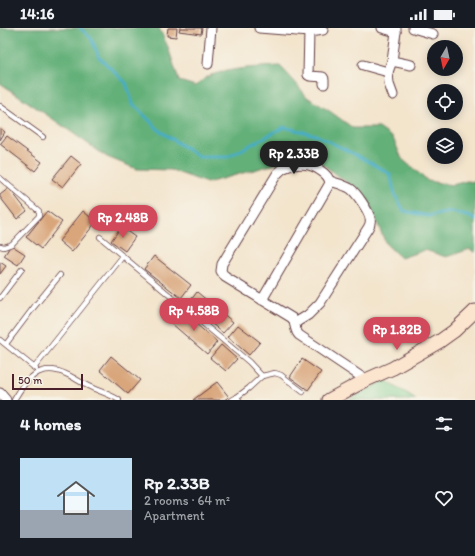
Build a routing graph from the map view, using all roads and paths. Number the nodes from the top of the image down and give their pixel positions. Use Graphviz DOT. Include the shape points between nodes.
graph roads {
  1 [pos="211,28"];
  2 [pos="258,28"];
  3 [pos="382,28"];
  4 [pos="413,28"];
  5 [pos="323,30"];
  6 [pos="396,30"];
  7 [pos="310,32"];
  8 [pos="433,34"];
  9 [pos="392,60"];
  10 [pos="208,64"];
  11 [pos="363,65"];
  12 [pos="411,65"];
  13 [pos="388,72"];
  14 [pos="324,84"];
  15 [pos="393,95"];
  16 [pos="0,106"];
  17 [pos="44,137"];
  18 [pos="0,178"];
  19 [pos="330,181"];
  20 [pos="100,236"];
  21 [pos="0,246"];
  22 [pos="123,256"];
  23 [pos="22,269"];
  24 [pos="60,275"];
  25 [pos="0,298"];
  26 [pos="262,300"];
  27 [pos="475,311"];
  28 [pos="294,323"];
  29 [pos="0,340"];
  30 [pos="6,344"];
  31 [pos="34,368"];
  32 [pos="39,372"];
  33 [pos="262,376"];
  34 [pos="366,380"];
  35 [pos="303,392"];
  36 [pos="0,393"];
  37 [pos="236,399"];
  38 [pos="6,400"];
  39 [pos="14,400"];
  40 [pos="119,400"];
  41 [pos="329,400"];
  1 -- 10 [label="street"];
  2 -- 7 [label="street"];
  3 -- 6 [label="street"];
  4 -- 8 [label="street"];
  5 -- 7 [label="street"];
  6 -- 9 [label="street"];
  7 -- 14 [label="street" via="308,75 323,77"];
  9 -- 12 [label="street"];
  9 -- 13 [label="street"];
  11 -- 13 [label="street"];
  13 -- 15 [label="street"];
  16 -- 17 [label="lane"];
  18 -- 21 [label="lane" via="39,211 39,216 12,244"];
  19 -- 26 [label="street"];
  19 -- 26 [label="street" via="329,177 311,165 283,168 222,264 221,271 225,277"];
  19 -- 28 [label="street" via="350,188 357,195 370,223 320,303 308,315"];
  20 -- 22 [label="lane"];
  22 -- 31 [label="lane"];
  22 -- 33 [label="lane"];
  23 -- 25 [label="lane"];
  24 -- 30 [label="lane"];
  26 -- 28 [label="street" via="292,318"];
  27 -- 34 [label="street" via="440,341"];
  28 -- 34 [label="street" via="299,335"];
  29 -- 30 [label="lane"];
  30 -- 31 [label="lane"];
  31 -- 32 [label="lane"];
  32 -- 39 [label="lane" via="29,380"];
  32 -- 40 [label="lane" via="54,370"];
  33 -- 35 [label="lane" via="275,373"];
  33 -- 37 [label="lane"];
  34 -- 41 [label="street"];
  36 -- 38 [label="street"];
}
